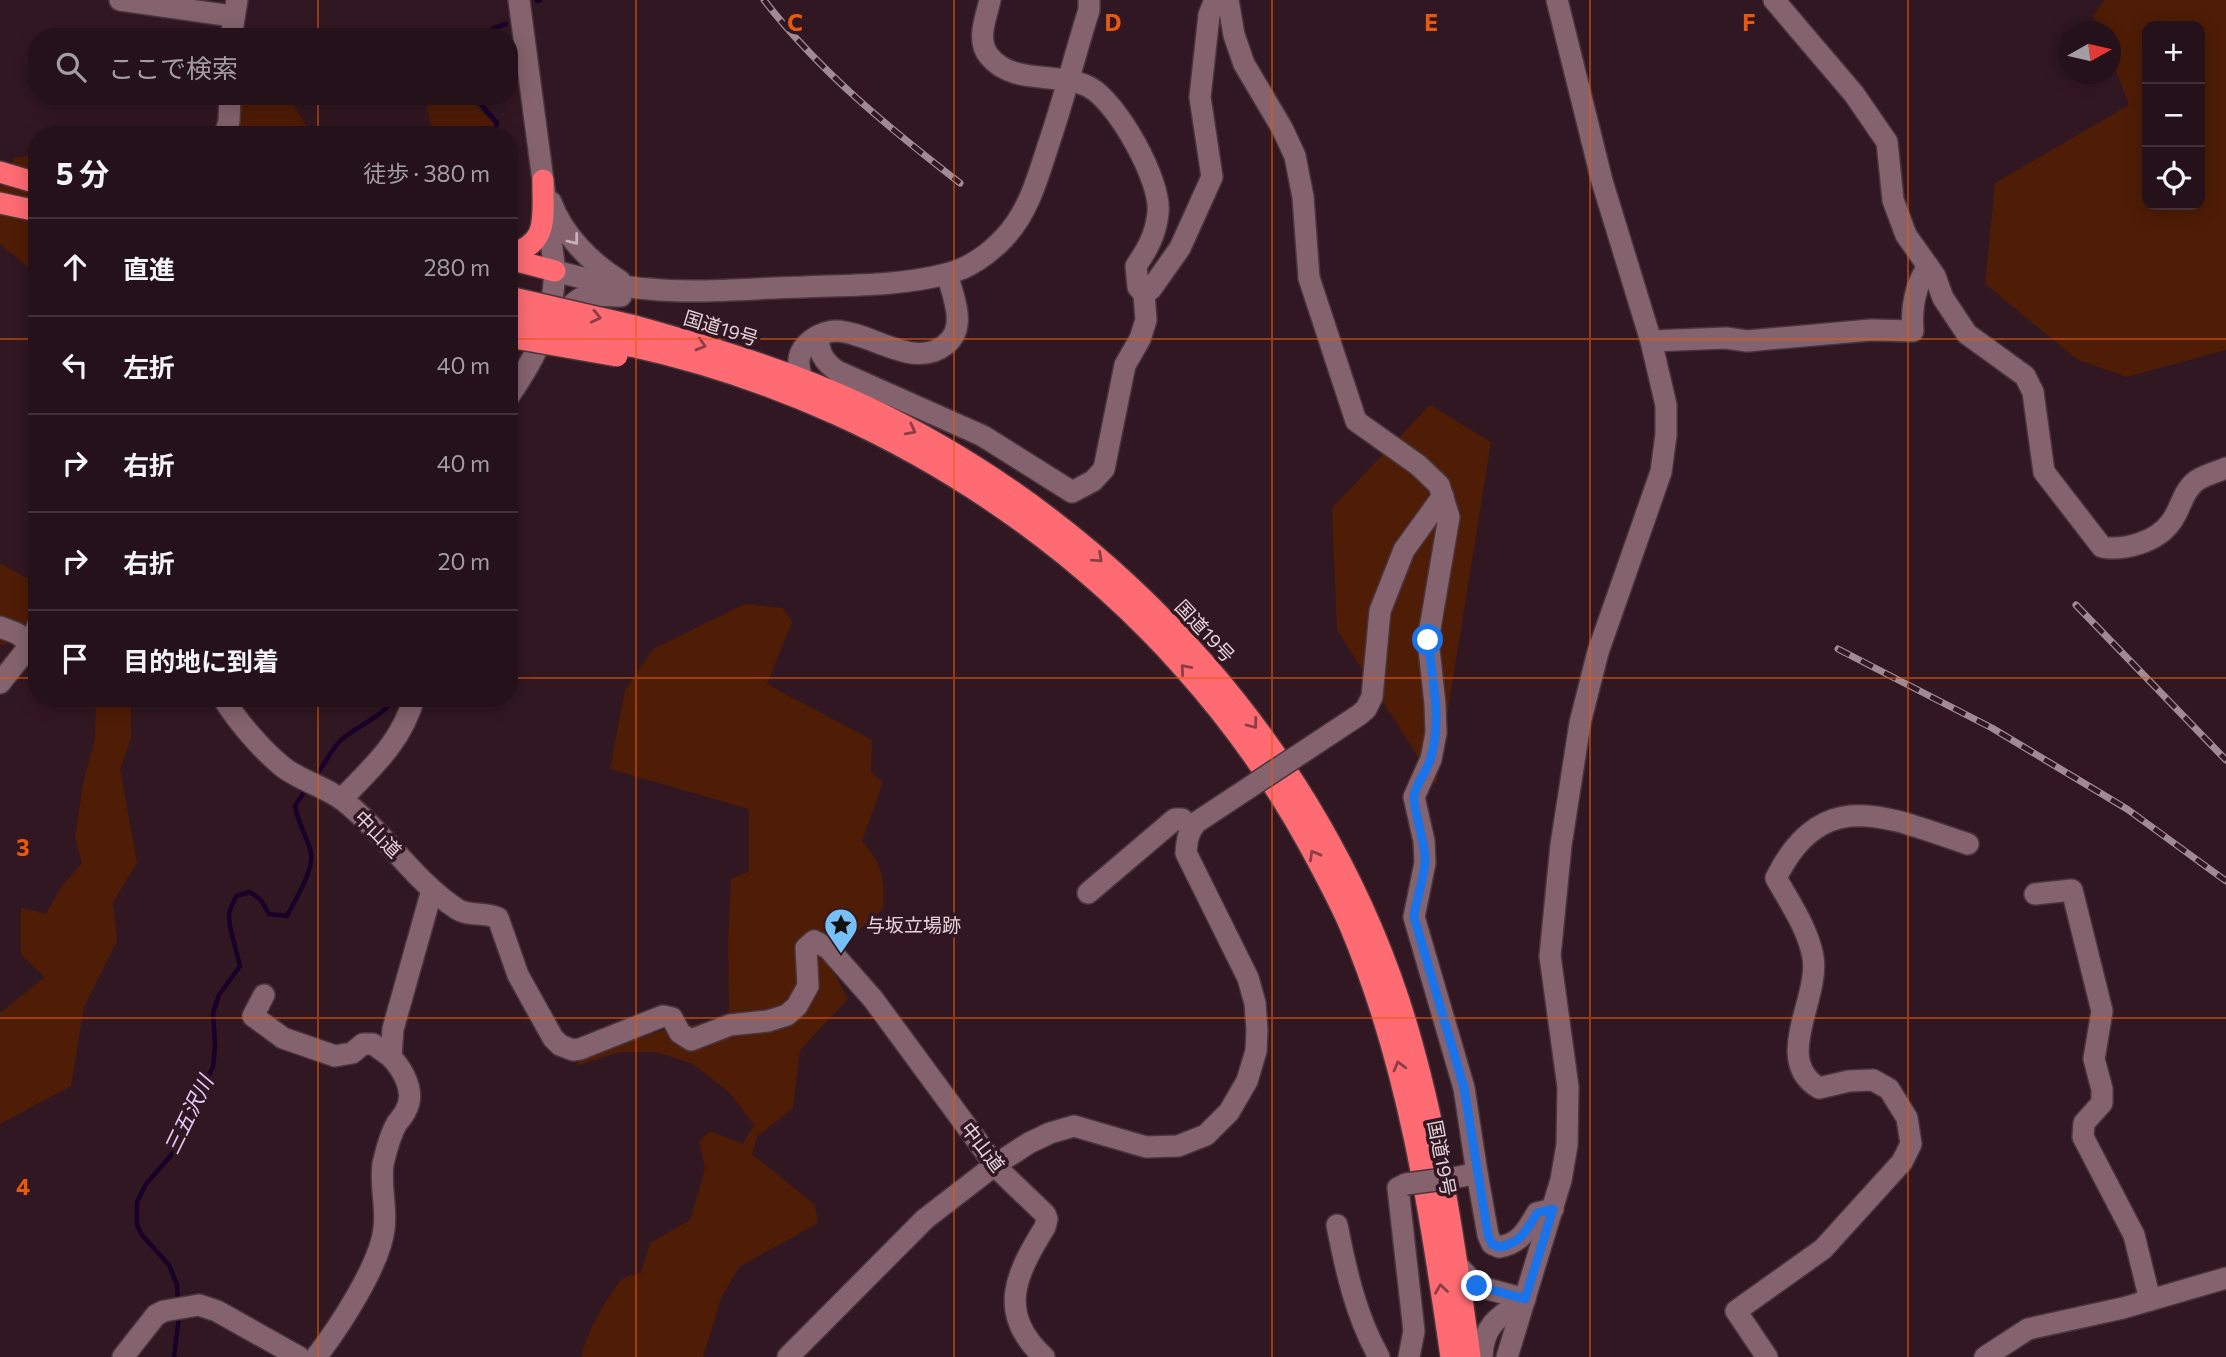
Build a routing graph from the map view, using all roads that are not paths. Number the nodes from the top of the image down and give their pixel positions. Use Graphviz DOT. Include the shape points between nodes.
graph roads {
  1 [pos="120,0"];
  2 [pos="519,0"];
  3 [pos="990,0"];
  4 [pos="1089,0"];
  5 [pos="1214,0"];
  6 [pos="1228,0"];
  7 [pos="1557,0"];
  8 [pos="1774,0"];
  9 [pos="233,18"];
  10 [pos="1070,80"];
  11 [pos="230,105"];
  12 [pos="228,126"];
  13 [pos="0,172"];
  14 [pos="28,178"];
  15 [pos="543,180"];
  16 [pos="0,203"];
  17 [pos="28,210"];
  18 [pos="518,253"];
  19 [pos="518,260"];
  20 [pos="1928,266"];
  21 [pos="555,271"];
  22 [pos="947,274"];
  23 [pos="638,288"];
  24 [pos="1144,294"];
  25 [pos="518,300"];
  26 [pos="518,319"];
  27 [pos="818,336"];
  28 [pos="518,338"];
  29 [pos="1651,341"];
  30 [pos="632,344"];
  31 [pos="525,372"];
  32 [pos="802,379"];
  33 [pos="518,382"];
  34 [pos="2226,468"];
  35 [pos="1443,496"];
  36 [pos="0,627"];
  37 [pos="28,637"];
  38 [pos="28,648"];
  39 [pos="0,683"];
  40 [pos="229,707"];
  41 [pos="412,707"];
  42 [pos="342,799"];
  43 [pos="1194,825"];
  44 [pos="1968,845"];
  45 [pos="432,890"];
  46 [pos="1088,893"];
  47 [pos="2035,894"];
  48 [pos="264,995"];
  49 [pos="391,1057"];
  50 [pos="995,1165"];
  51 [pos="1468,1175"];
  52 [pos="1553,1209"];
  53 [pos="1337,1225"];
  54 [pos="1458,1266"];
  55 [pos="2226,1278"];
  56 [pos="1525,1299"];
  57 [pos="2150,1300"];
  58 [pos="123,1357"];
  59 [pos="299,1357"];
  60 [pos="316,1357"];
  61 [pos="788,1357"];
  62 [pos="1044,1357"];
  63 [pos="1379,1357"];
  64 [pos="1409,1357"];
  65 [pos="1451,1357"];
  66 [pos="1471,1357"];
  67 [pos="1482,1357"];
  68 [pos="1507,1357"];
  69 [pos="1767,1357"];
  70 [pos="1985,1357"];
  1 -- 9 [label="street"];
  2 -- 15 [label="street"];
  3 -- 10 [label="street" via="982,36 992,59 1031,77"];
  4 -- 10 [label="street"];
  5 -- 24 [label="street" via="1200,97 1212,177 1180,248"];
  6 -- 35 [label="street" via="1244,64 1295,156 1309,278 1356,421 1418,465 1439,485"];
  7 -- 29 [label="street" via="1602,181"];
  8 -- 20 [label="street" via="1854,94 1887,142 1893,200 1906,235"];
  10 -- 22 [label="street" via="1035,186 1018,220 987,253"];
  10 -- 24 [label="street" via="1107,99 1157,191 1156,228 1136,267 1138,287"];
  11 -- 12 [label="street"];
  13 -- 14 [label="highway"];
  15 -- 18 [label="highway" via="538,236"];
  15 -- 21 [label="street"];
  15 -- 23 [label="street, one-way" via="555,212 577,245 609,274"];
  16 -- 17 [label="highway"];
  19 -- 21 [label="highway"];
  20 -- 29 [label="street" via="1916,291 1913,331 1871,330 1747,341"];
  20 -- 34 [label="street" via="1967,334 2025,376 2034,392 2044,472 2102,547 2115,550 2150,540 2171,523 2184,494 2198,479"];
  21 -- 23 [label="street"];
  21 -- 31 [label="street" via="548,325"];
  22 -- 23 [label="street" via="881,284"];
  22 -- 27 [label="street" via="957,326 938,351 916,354 836,331"];
  23 -- 31 [label="street" via="636,297 596,295 571,303 544,356"];
  24 -- 27 [label="street" via="1146,320 1125,365 1104,469 1072,492 983,436 837,372 825,362"];
  25 -- 30 [label="highway, 国道19号, one-way, bridge"];
  26 -- 30 [label="highway, 国道19号, bridge"];
  27 -- 32 [label="street" via="800,353"];
  28 -- 30 [label="highway, bridge"];
  29 -- 52 [label="street" via="1666,405 1661,472 1598,652 1580,723 1561,845 1550,956 1569,1107"];
  30 -- 32 [label="highway, 国道19号, one-way" via="760,363"];
  65 -- 30 [label="highway, 国道19号, one-way" via="1422,1169 1391,1038 1349,924 1325,875 1293,817 1211,699 1106,589 969,486 816,405"];
  31 -- 33 [label="street"];
  32 -- 54 [label="highway, 国道19号, one-way" via="917,433 1033,505 1093,552 1160,615 1217,677 1258,731 1293,779 1331,845 1381,952 1426,1098"];
  35 -- 43 [label="street, bridge" via="1405,550 1380,611 1372,697 1366,709"];
  35 -- 51 [label="street" via="1449,517 1428,640 1436,733 1431,759 1414,797 1425,863 1414,917 1464,1088"];
  36 -- 37 [label="street"];
  38 -- 39 [label="street"];
  40 -- 42 [label="street, 中山道" via="284,767"];
  41 -- 42 [label="street" via="396,742"];
  42 -- 45 [label="street, 中山道"];
  43 -- 46 [label="street" via="1175,819"];
  43 -- 50 [label="street" via="1186,853 1248,978 1255,1003 1256,1051 1247,1081 1229,1112 1206,1135 1178,1146 1146,1147 1074,1126 1029,1143"];
  44 -- 69 [label="street" via="1871,815 1845,816 1804,837 1776,878 1807,934 1814,958 1798,1063 1809,1082 1819,1088 1873,1080 1889,1089 1907,1118 1911,1144 1902,1162 1823,1249 1736,1311"];
  45 -- 49 [label="street" via="393,1029"];
  45 -- 50 [label="street, 中山道" via="463,912 498,918 518,975 553,1038 573,1050 663,1016 672,1018 680,1033 691,1040 730,1025 777,1019 797,1006 808,986 806,948 814,941 828,948 873,999"];
  47 -- 57 [label="street" via="2072,890 2102,1011 2094,1059 2102,1103 2084,1123 2083,1137 2134,1235"];
  48 -- 49 [label="street" via="253,1016 283,1038 335,1056 373,1044"];
  49 -- 60 [label="street" via="400,1068 410,1099 383,1165 384,1233 356,1297"];
  50 -- 61 [label="street" via="925,1219"];
  50 -- 62 [label="street, 中山道" via="1047,1219 1020,1272 1015,1305 1023,1333"];
  51 -- 52 [label="street" via="1488,1235 1499,1247 1523,1237 1537,1213"];
  51 -- 64 [label="street, bridge" via="1398,1188 1414,1331"];
  52 -- 56 [label="street"];
  53 -- 63 [label="street" via="1349,1283"];
  54 -- 56 [label="street" via="1477,1286"];
  54 -- 66 [label="highway, 国道19号"];
  55 -- 57 [label="street"];
  56 -- 67 [label="street" via="1490,1326 1484,1335"];
  56 -- 68 [label="street"];
  57 -- 70 [label="street" via="2028,1329"];
  58 -- 59 [label="street" via="156,1315 207,1307"];
}
